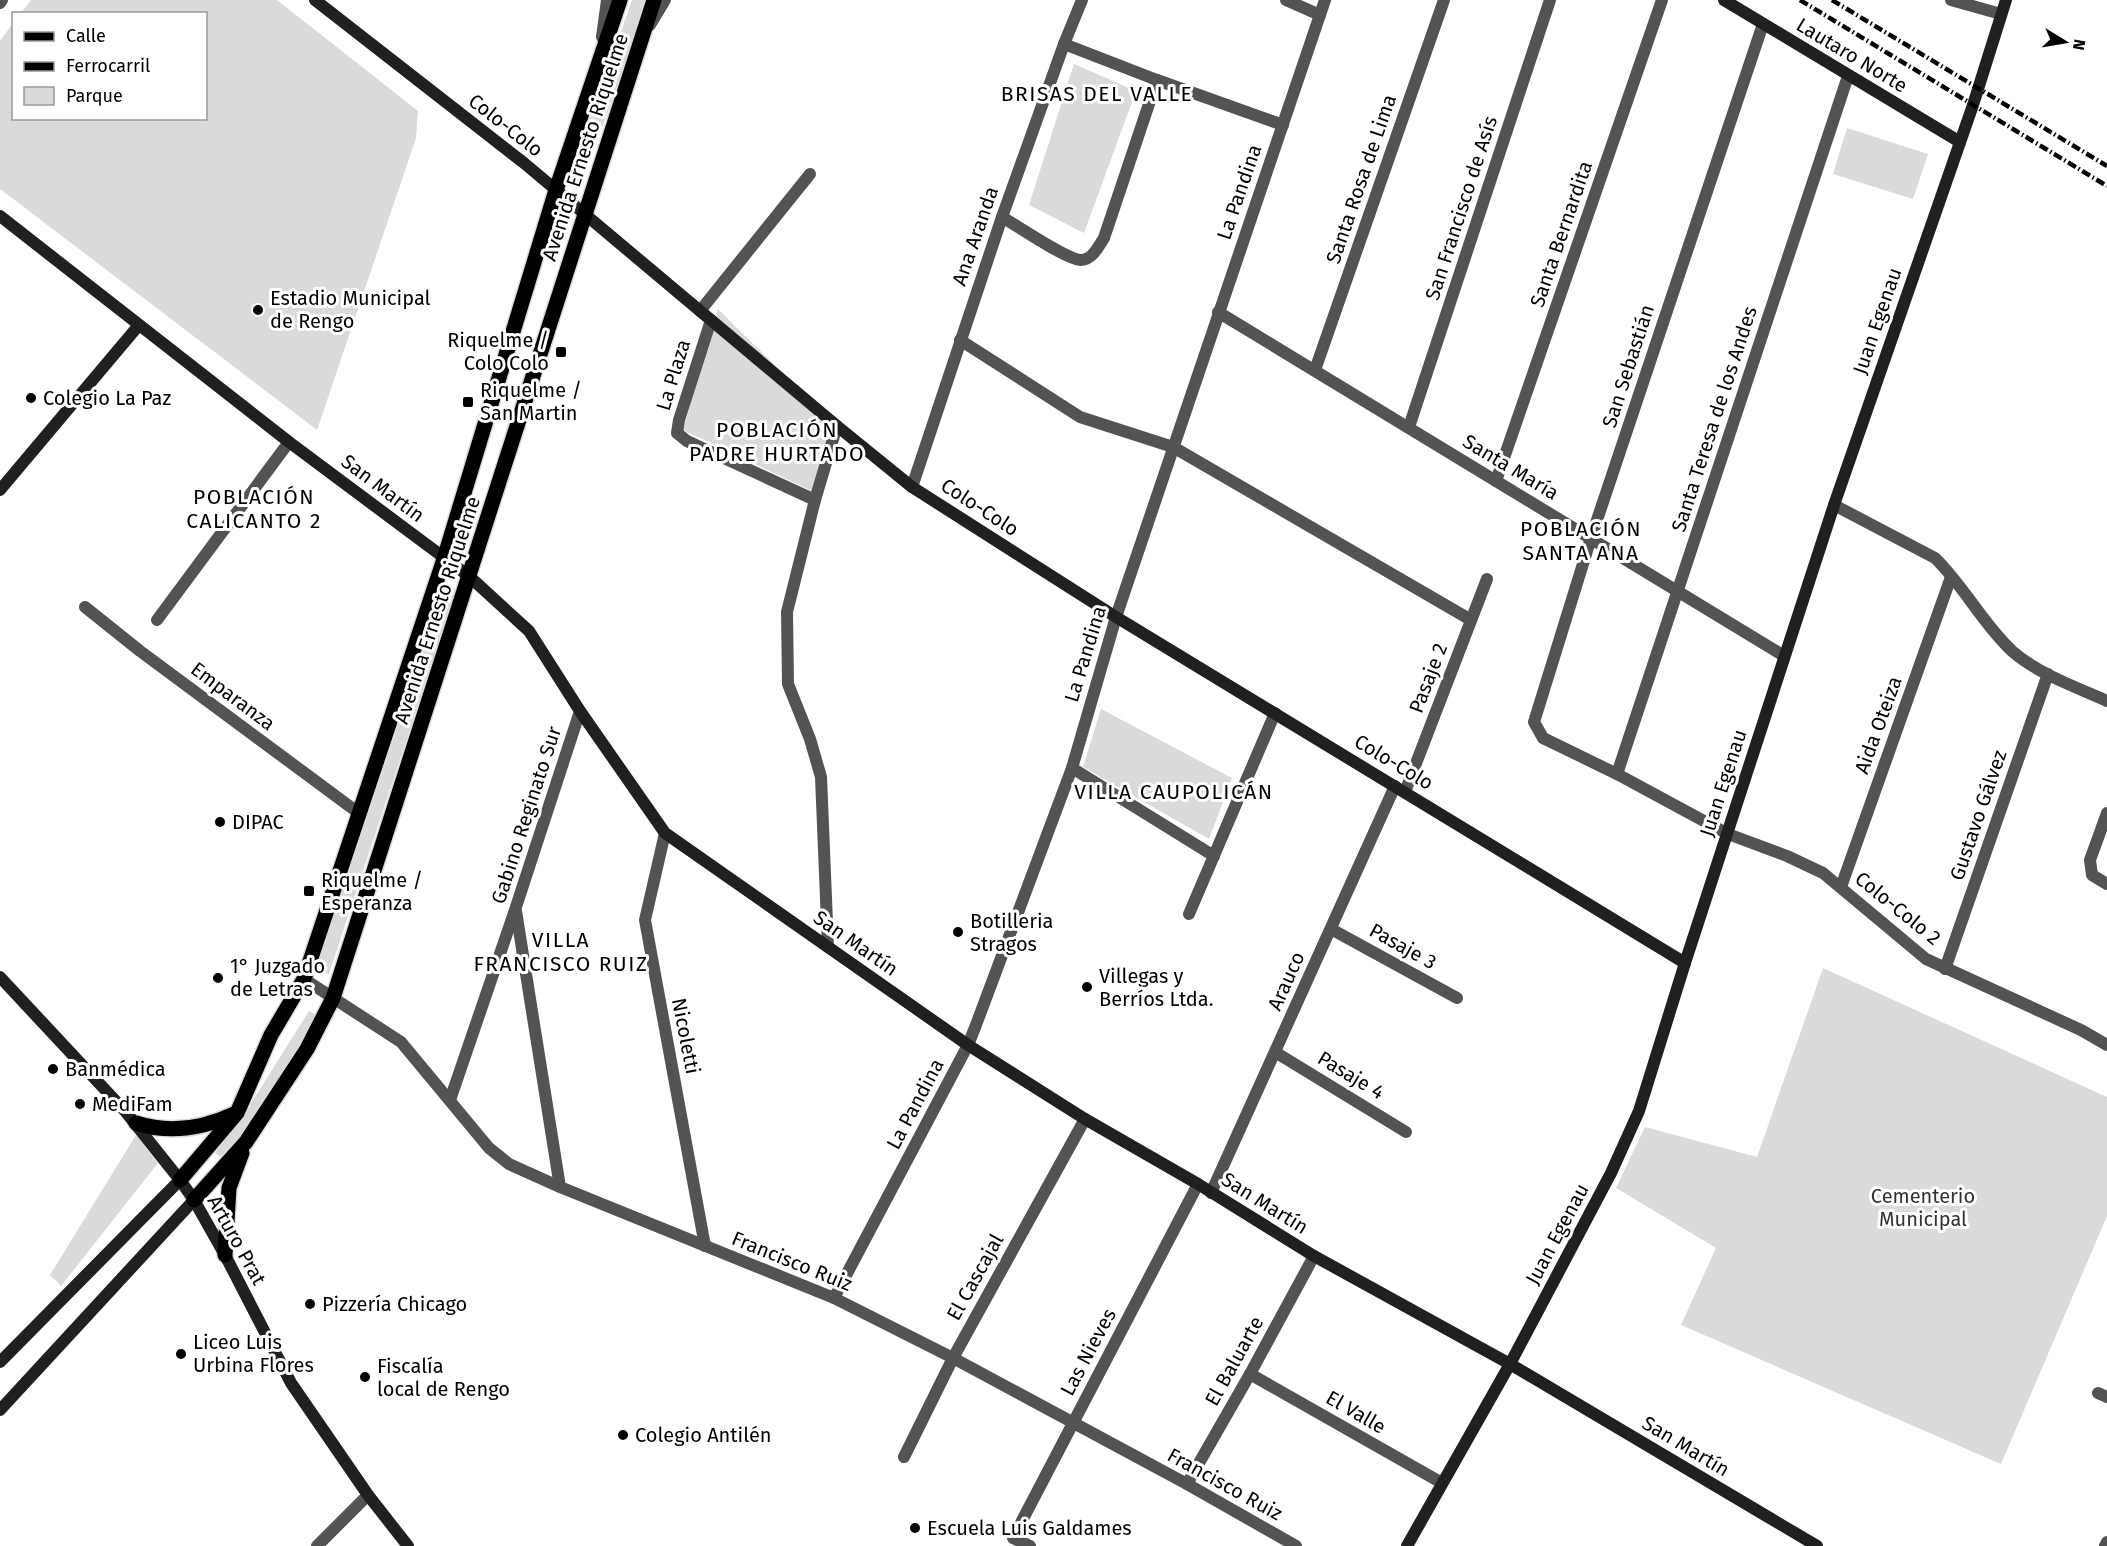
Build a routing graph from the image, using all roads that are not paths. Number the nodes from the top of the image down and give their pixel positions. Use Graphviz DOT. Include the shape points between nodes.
graph roads {
  1 [pos="315,0"];
  2 [pos="607,0"];
  3 [pos="620,0"];
  4 [pos="654,0"];
  5 [pos="665,0"];
  6 [pos="1082,0"];
  7 [pos="1286,0"];
  8 [pos="1325,0"];
  9 [pos="1444,0"];
  10 [pos="1550,0"];
  11 [pos="1662,0"];
  12 [pos="1724,0"];
  13 [pos="1951,0"];
  14 [pos="2006,0"];
  15 [pos="2001,14"];
  16 [pos="1320,15"];
  17 [pos="1763,24"];
  18 [pos="642,39"];
  19 [pos="1064,44"];
  20 [pos="598,66"];
  21 [pos="1848,76"];
  22 [pos="1156,80"];
  23 [pos="1283,125"];
  24 [pos="1960,142"];
  25 [pos="810,174"];
  26 [pos="556,190"];
  27 [pos="585,214"];
  28 [pos="0,216"];
  29 [pos="1002,217"];
  30 [pos="700,311"];
  31 [pos="1218,312"];
  32 [pos="711,320"];
  33 [pos="139,325"];
  34 [pos="960,340"];
  35 [pos="1315,370"];
  36 [pos="837,426"];
  37 [pos="1409,427"];
  38 [pos="289,442"];
  39 [pos="1173,447"];
  40 [pos="1496,481"];
  41 [pos="912,487"];
  42 [pos="0,490"];
  43 [pos="815,500"];
  44 [pos="1834,505"];
  45 [pos="1591,538"];
  46 [pos="444,559"];
  47 [pos="470,577"];
  48 [pos="1952,577"];
  49 [pos="1487,579"];
  50 [pos="1678,591"];
  51 [pos="85,607"];
  52 [pos="1116,617"];
  53 [pos="157,620"];
  54 [pos="1471,621"];
  55 [pos="1784,656"];
  56 [pos="2048,674"];
  57 [pos="2107,701"];
  58 [pos="580,711"];
  59 [pos="1275,713"];
  60 [pos="1534,722"];
  61 [pos="1072,768"];
  62 [pos="1617,774"];
  63 [pos="1400,789"];
  64 [pos="2107,813"];
  65 [pos="360,814"];
  66 [pos="665,833"];
  67 [pos="1728,834"];
  68 [pos="1214,856"];
  69 [pos="2107,884"];
  70 [pos="1841,887"];
  71 [pos="516,910"];
  72 [pos="1189,914"];
  73 [pos="1331,929"];
  74 [pos="828,947"];
  75 [pos="1685,963"];
  76 [pos="1945,969"];
  77 [pos="0,977"];
  78 [pos="304,979"];
  79 [pos="333,998"];
  80 [pos="1457,998"];
  81 [pos="968,1045"];
  82 [pos="2107,1045"];
  83 [pos="1275,1052"];
  84 [pos="450,1100"];
  85 [pos="237,1113"];
  86 [pos="1085,1119"];
  87 [pos="136,1124"];
  88 [pos="1406,1132"];
  89 [pos="246,1142"];
  90 [pos="180,1180"];
  91 [pos="1198,1185"];
  92 [pos="560,1187"];
  93 [pos="1211,1193"];
  94 [pos="194,1200"];
  95 [pos="705,1246"];
  96 [pos="225,1255"];
  97 [pos="1314,1256"];
  98 [pos="834,1298"];
  99 [pos="953,1358"];
  100 [pos="0,1362"];
  101 [pos="1510,1364"];
  102 [pos="1250,1374"];
  103 [pos="0,1410"];
  104 [pos="1072,1424"];
  105 [pos="904,1457"];
  106 [pos="1442,1483"];
  107 [pos="1187,1484"];
  108 [pos="368,1495"];
  109 [pos="2107,1542"];
  110 [pos="317,1546"];
  111 [pos="408,1546"];
  112 [pos="1030,1546"];
  113 [pos="1296,1546"];
  114 [pos="1407,1546"];
  115 [pos="1817,1546"];
  116 [pos="2105,1546"];
  1 -- 26 [label="main road, Colo-Colo"];
  2 -- 20 [label="street"];
  3 -- 20 [label="main road, Avenida Ernesto Riquelme"];
  4 -- 18 [label="main road, Avenida Ernesto Riquelme"];
  5 -- 18 [label="street"];
  6 -- 19 [label="street, Ana Aranda"];
  7 -- 16 [label="street"];
  8 -- 16 [label="street, La Pandina"];
  9 -- 35 [label="street, Santa Rosa de Lima"];
  10 -- 37 [label="street, San Francisco de Asís"];
  11 -- 40 [label="street, Santa Bernardita"];
  12 -- 17 [label="main road, Lautaro Norte"];
  13 -- 15 [label="street"];
  14 -- 15 [label="main road, Juan Egenau"];
  15 -- 24 [label="main road, Juan Egenau"];
  16 -- 23 [label="street, La Pandina"];
  17 -- 21 [label="main road, Lautaro Norte"];
  17 -- 45 [label="street, San Sebastián"];
  18 -- 27 [label="main road, Avenida Ernesto Riquelme"];
  19 -- 22 [label="street"];
  19 -- 29 [label="street, Ana Aranda"];
  20 -- 26 [label="main road, Avenida Ernesto Riquelme"];
  21 -- 24 [label="main road, Lautaro Norte"];
  21 -- 50 [label="street, Santa Teresa de los Andes"];
  22 -- 23 [label="street"];
  22 -- 29 [label="street" via="1104,238 1089,258 1079,260 1065,254"];
  23 -- 31 [label="street, La Pandina"];
  24 -- 44 [label="main road, Juan Egenau"];
  25 -- 30 [label="street"];
  26 -- 27 [label="main road, Colo-Colo"];
  26 -- 46 [label="main road, Avenida Ernesto Riquelme"];
  27 -- 30 [label="main road, Colo-Colo"];
  27 -- 47 [label="main road, Avenida Ernesto Riquelme"];
  28 -- 33 [label="main road, San Martín"];
  29 -- 34 [label="street, Ana Aranda"];
  30 -- 32 [label="main road, Colo-Colo"];
  31 -- 35 [label="street, Santa María"];
  31 -- 39 [label="street, La Pandina"];
  32 -- 36 [label="main road, Colo-Colo"];
  32 -- 43 [label="street, La Plaza" via="677,433"];
  33 -- 38 [label="main road, San Martín"];
  33 -- 42 [label="main road"];
  34 -- 39 [label="street" via="1080,417"];
  34 -- 41 [label="street, Ana Aranda"];
  35 -- 37 [label="street, Santa María"];
  36 -- 41 [label="main road, Colo-Colo"];
  36 -- 43 [label="street"];
  37 -- 40 [label="street, Santa María"];
  38 -- 46 [label="main road, San Martín"];
  38 -- 53 [label="street"];
  39 -- 52 [label="street, La Pandina"];
  39 -- 54 [label="street"];
  40 -- 45 [label="street, Santa María"];
  41 -- 52 [label="main road, Colo-Colo"];
  43 -- 74 [label="street" via="787,612 787,638 789,684 821,777"];
  44 -- 48 [label="street" via="1926,552"];
  44 -- 55 [label="main road, Juan Egenau"];
  45 -- 50 [label="street, Santa María"];
  45 -- 60 [label="street, San Sebastián"];
  46 -- 47 [label="main road, San Martín"];
  46 -- 65 [label="main road, Avenida Ernesto Riquelme"];
  47 -- 58 [label="main road, San Martín" via="529,631"];
  47 -- 79 [label="main road, Avenida Ernesto Riquelme"];
  48 -- 56 [label="street" via="1999,638 2014,653"];
  48 -- 70 [label="street, Aida Oteiza"];
  49 -- 54 [label="street, Pasaje 2"];
  50 -- 55 [label="street, Santa María"];
  50 -- 62 [label="street, Santa Teresa de los Andes"];
  51 -- 65 [label="street, Emparanza"];
  52 -- 59 [label="main road, Colo-Colo"];
  52 -- 61 [label="street, La Pandina"];
  54 -- 63 [label="street, Pasaje 2"];
  55 -- 67 [label="main road, Juan Egenau"];
  56 -- 57 [label="street"];
  56 -- 76 [label="street, Gustavo Gálvez"];
  58 -- 66 [label="main road, San Martín"];
  58 -- 71 [label="street, Gabino Reginato Sur"];
  59 -- 63 [label="main road, Colo-Colo"];
  59 -- 68 [label="street"];
  60 -- 62 [label="street, Colo-Colo 2" via="1543,738"];
  61 -- 68 [label="street"];
  61 -- 81 [label="street, La Pandina"];
  62 -- 67 [label="street, Colo-Colo 2"];
  63 -- 73 [label="street, Arauco"];
  63 -- 75 [label="main road, Colo-Colo"];
  64 -- 69 [label="street" via="2090,860 2092,875"];
  65 -- 78 [label="main road, Avenida Ernesto Riquelme"];
  66 -- 74 [label="main road, San Martín"];
  66 -- 95 [label="street, Nicoletti" via="645,920"];
  67 -- 70 [label="street, Colo-Colo 2" via="1808,865"];
  67 -- 75 [label="main road, Juan Egenau"];
  68 -- 72 [label="street"];
  70 -- 76 [label="street, Colo-Colo 2" via="1911,948"];
  71 -- 84 [label="street, Gabino Reginato Sur"];
  71 -- 92 [label="street"];
  73 -- 80 [label="street, Pasaje 3"];
  73 -- 83 [label="street, Arauco"];
  74 -- 81 [label="main road, San Martín"];
  75 -- 101 [label="main road, Juan Egenau" via="1639,1111 1611,1173"];
  76 -- 82 [label="street, Colo-Colo 2"];
  77 -- 87 [label="main road, Arturo Prat"];
  78 -- 79 [label="street, Francisco Ruiz"];
  78 -- 85 [label="main road, Avenida Ernesto Riquelme" via="271,1035"];
  79 -- 84 [label="street, Francisco Ruiz" via="401,1042"];
  79 -- 89 [label="main road, Avenida Ernesto Riquelme" via="307,1049"];
  81 -- 86 [label="main road, San Martín"];
  81 -- 98 [label="street, La Pandina"];
  83 -- 88 [label="street, Pasaje 4"];
  83 -- 93 [label="street, Arauco"];
  84 -- 92 [label="street, Francisco Ruiz" via="489,1148 509,1164"];
  85 -- 87 [label="main road" via="185,1130"];
  85 -- 90 [label="main road, Avenida Ernesto Riquelme"];
  86 -- 91 [label="main road, San Martín"];
  86 -- 99 [label="street, El Cascajal"];
  87 -- 90 [label="main road, Arturo Prat"];
  89 -- 94 [label="main road, Avenida Ernesto Riquelme"];
  89 -- 96 [label="main road" via="229,1188"];
  90 -- 94 [label="main road, Arturo Prat"];
  90 -- 100 [label="main road"];
  91 -- 93 [label="main road, San Martín"];
  91 -- 104 [label="street, Las Nieves"];
  92 -- 95 [label="street, Francisco Ruiz"];
  93 -- 97 [label="main road, San Martín"];
  94 -- 96 [label="main road, Arturo Prat"];
  94 -- 103 [label="main road"];
  95 -- 98 [label="street, Francisco Ruiz"];
  96 -- 108 [label="main road, Arturo Prat" via="291,1383"];
  97 -- 101 [label="main road, San Martín"];
  97 -- 102 [label="street, El Baluarte"];
  98 -- 99 [label="street, Francisco Ruiz"];
  99 -- 104 [label="street, Francisco Ruiz"];
  99 -- 105 [label="street, El Cascajal"];
  101 -- 106 [label="main road, Juan Egenau"];
  101 -- 115 [label="main road, San Martín"];
  102 -- 106 [label="street, El Valle"];
  102 -- 107 [label="street, El Baluarte"];
  104 -- 107 [label="street, Francisco Ruiz"];
  104 -- 112 [label="street, Las Nieves" via="1013,1538"];
  106 -- 114 [label="main road, Juan Egenau"];
  107 -- 113 [label="street, Francisco Ruiz"];
  108 -- 110 [label="street"];
  108 -- 111 [label="main road, Arturo Prat"];
  109 -- 116 [label="street"];
}
